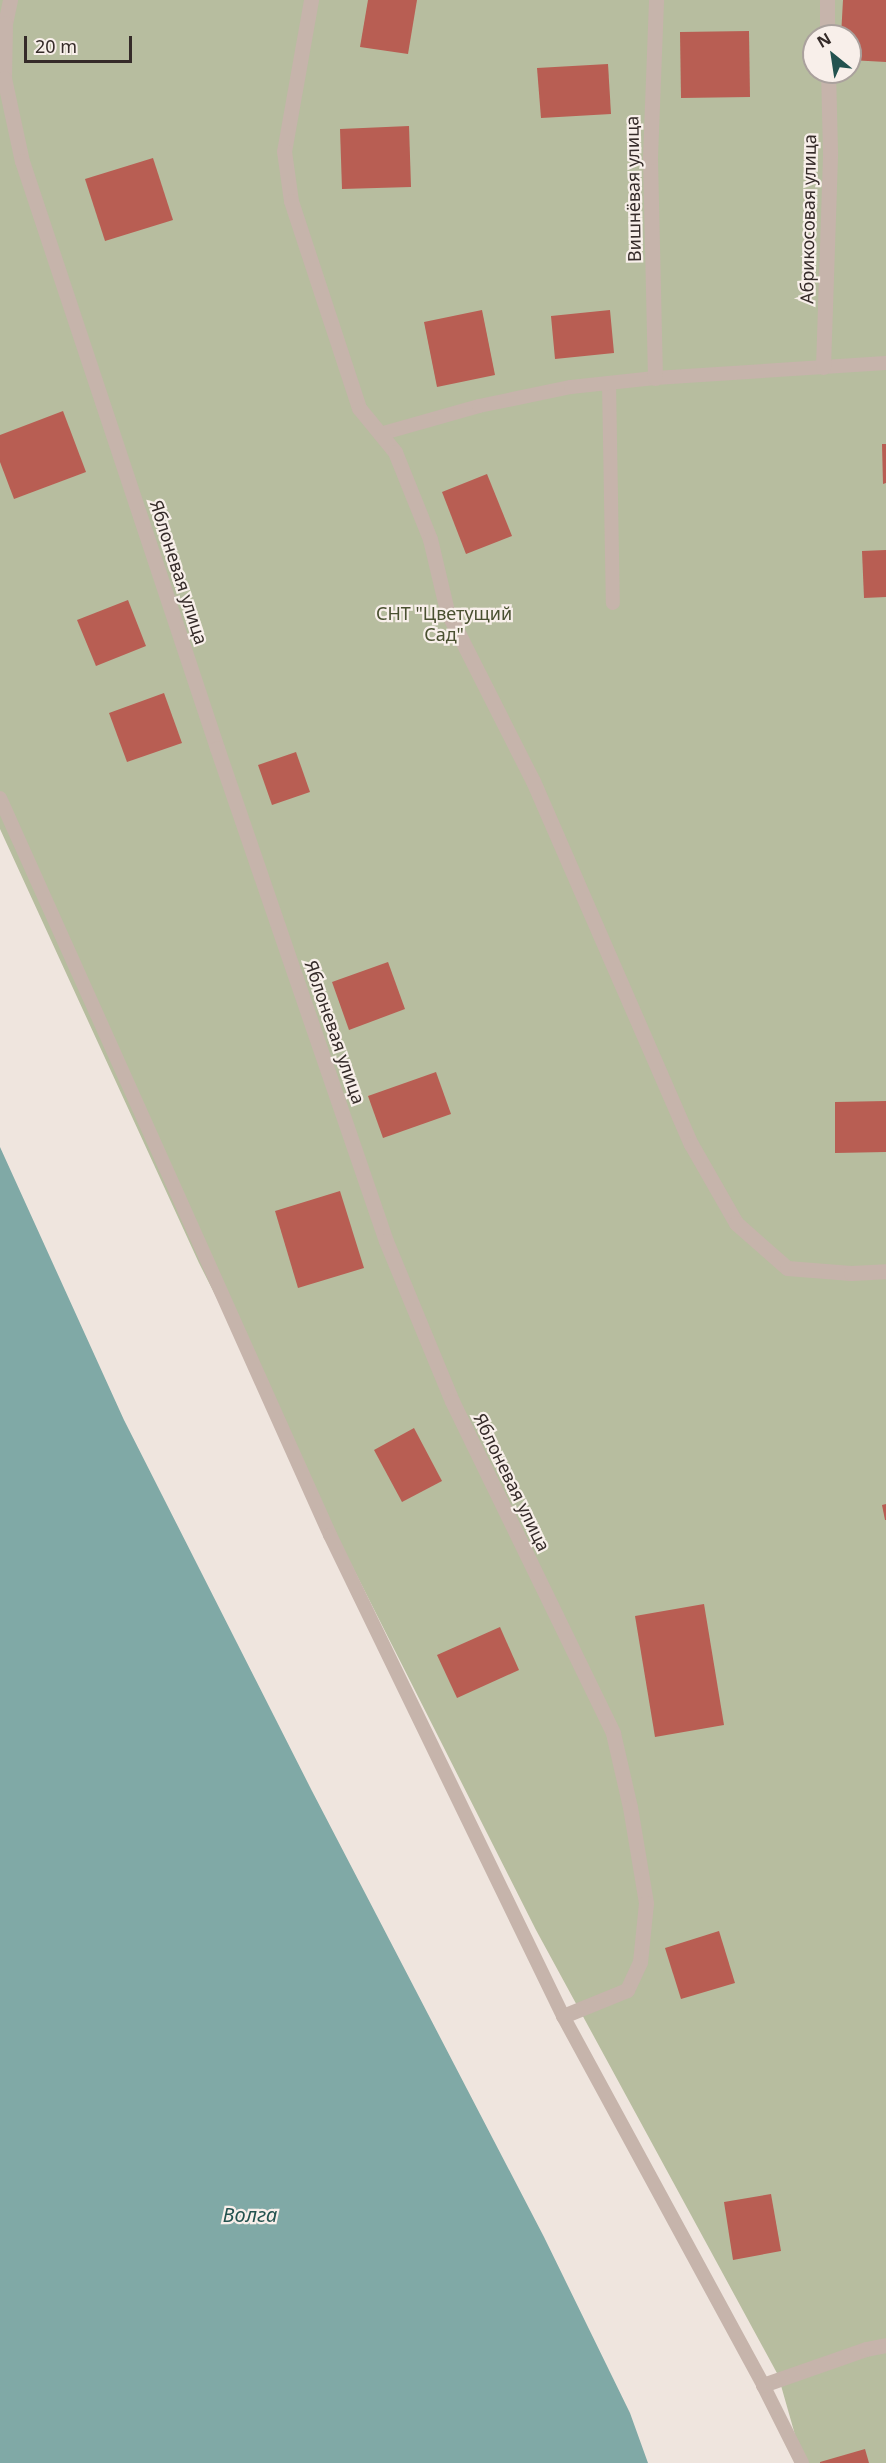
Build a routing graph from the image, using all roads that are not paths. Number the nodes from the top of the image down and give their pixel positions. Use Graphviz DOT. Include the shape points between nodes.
graph roads {
  1 [pos="10,0"];
  2 [pos="311,0"];
  3 [pos="656,0"];
  4 [pos="826,0"];
  5 [pos="827,24"];
  6 [pos="828,84"];
  7 [pos="886,363"];
  8 [pos="823,366"];
  9 [pos="655,378"];
  10 [pos="609,382"];
  11 [pos="380,434"];
  12 [pos="613,603"];
  13 [pos="0,798"];
  14 [pos="886,1271"];
  15 [pos="563,2016"];
  16 [pos="886,2345"];
  17 [pos="763,2385"];
  18 [pos="802,2463"];
  1 -- 15 [label="street, Яблоневая улица" via="5,22 4,78 22,161 382,1230 452,1401 613,1733 646,1903 640,1962 627,1990"];
  2 -- 11 [label="street" via="284,151 291,201 359,408"];
  3 -- 9 [label="street, Вишнёвая улица" via="650,157"];
  4 -- 5 [label="street"];
  6 -- 8 [label="street, Абрикосовая улица" via="831,152"];
  7 -- 8 [label="lane"];
  8 -- 9 [label="lane"];
  9 -- 10 [label="lane"];
  10 -- 11 [label="lane" via="479,406"];
  10 -- 12 [label="lane"];
  11 -- 14 [label="street" via="394,453 430,539 447,611 533,781 691,1144 736,1223 787,1268 851,1273"];
  13 -- 15 [label="lane" via="330,1535"];
  15 -- 17 [label="lane"];
  16 -- 17 [label="street"];
  17 -- 18 [label="lane"];
}
